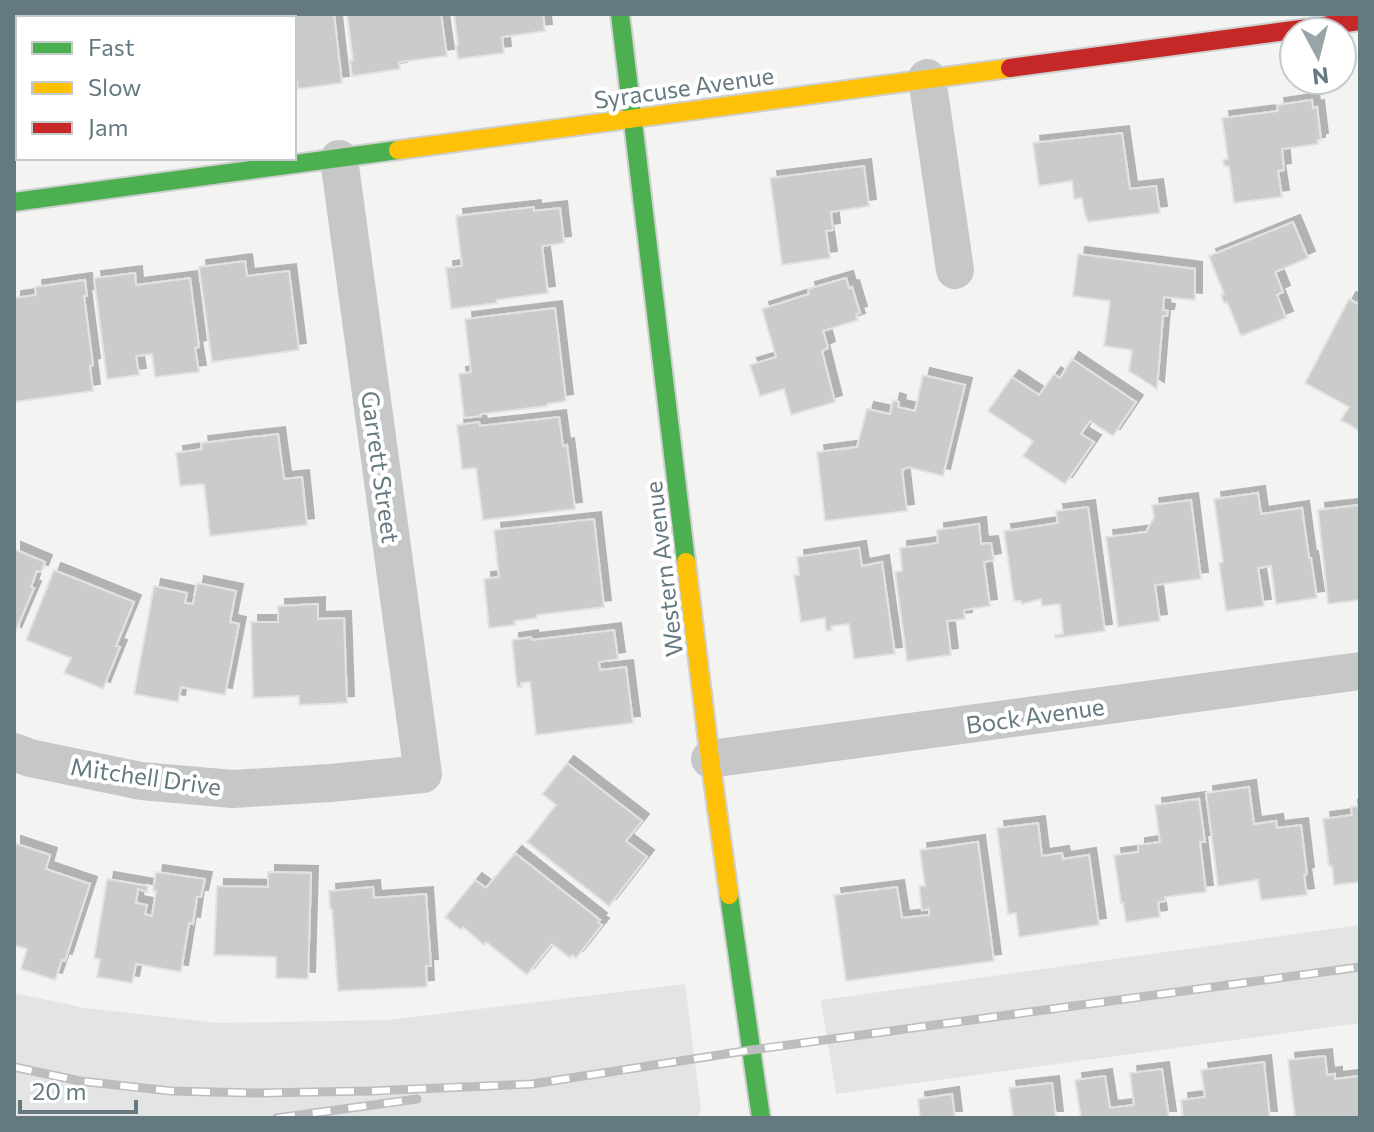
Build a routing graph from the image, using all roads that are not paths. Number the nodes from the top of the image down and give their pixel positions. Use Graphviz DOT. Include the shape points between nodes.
graph roads {
  1 [pos="620,14"];
  2 [pos="1360,21"];
  3 [pos="927,78"];
  4 [pos="633,118"];
  5 [pos="339,159"];
  6 [pos="14,202"];
  7 [pos="955,270"];
  8 [pos="1360,671"];
  9 [pos="14,752"];
  10 [pos="710,759"];
  11 [pos="423,774"];
  12 [pos="761,1118"];
  1 -- 4 [label="street, Western Avenue"];
  2 -- 3 [label="street, Syracuse Avenue"];
  3 -- 4 [label="street, Syracuse Avenue"];
  3 -- 7 [label="street"];
  4 -- 5 [label="street, Syracuse Avenue"];
  4 -- 10 [label="street, Western Avenue"];
  5 -- 6 [label="street, Syracuse Avenue"];
  5 -- 11 [label="street, Garrett Street"];
  8 -- 10 [label="street, Bock Avenue"];
  9 -- 11 [label="street, Mitchell Drive" via="141,781 233,789"];
  10 -- 12 [label="street, Western Avenue"];
}
